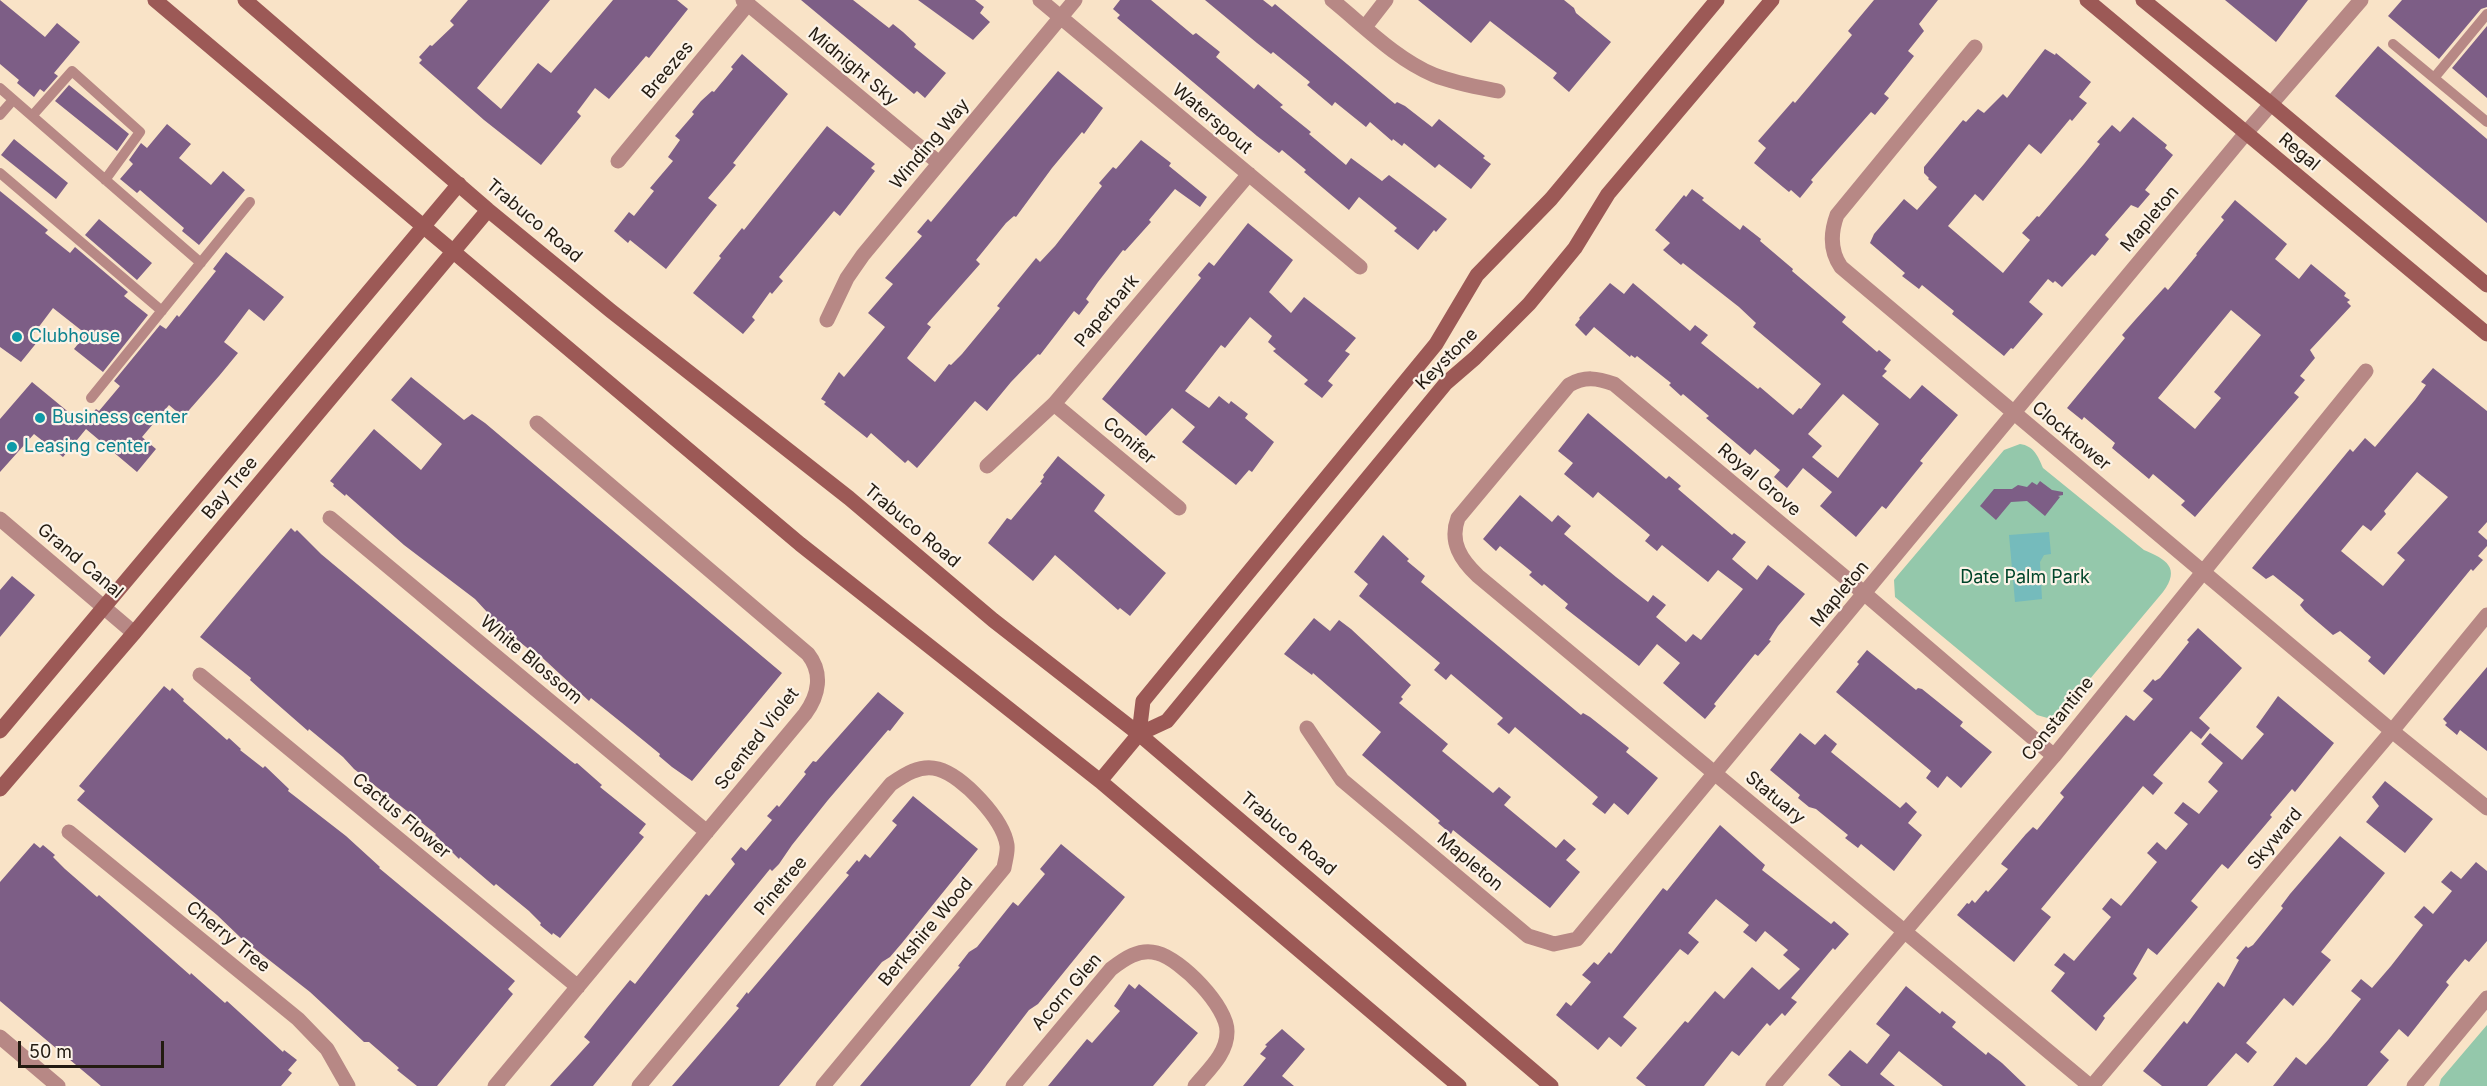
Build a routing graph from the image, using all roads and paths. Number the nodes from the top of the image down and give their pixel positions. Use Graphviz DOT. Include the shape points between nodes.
graph roads {
  1 [pos="155,0"];
  2 [pos="245,0"];
  3 [pos="1040,0"];
  4 [pos="1075,0"];
  5 [pos="1332,0"];
  6 [pos="1386,0"];
  7 [pos="1717,0"];
  8 [pos="1772,0"];
  9 [pos="2087,0"];
  10 [pos="2143,0"];
  11 [pos="2361,0"];
  12 [pos="746,2"];
  13 [pos="2487,14"];
  14 [pos="1060,17"];
  15 [pos="1365,27"];
  16 [pos="2392,44"];
  17 [pos="1976,46"];
  18 [pos="2434,78"];
  19 [pos="0,88"];
  20 [pos="1498,91"];
  21 [pos="13,100"];
  22 [pos="2271,104"];
  23 [pos="0,115"];
  24 [pos="32,116"];
  25 [pos="2487,122"];
  26 [pos="2246,133"];
  27 [pos="618,161"];
  28 [pos="939,163"];
  29 [pos="0,173"];
  30 [pos="1248,174"];
  31 [pos="105,180"];
  32 [pos="459,184"];
  33 [pos="250,202"];
  34 [pos="488,210"];
  35 [pos="425,227"];
  36 [pos="452,251"];
  37 [pos="201,263"];
  38 [pos="1360,267"];
  39 [pos="2487,285"];
  40 [pos="162,311"];
  41 [pos="827,320"];
  42 [pos="2487,334"];
  43 [pos="2366,371"];
  44 [pos="91,398"];
  45 [pos="1054,404"];
  46 [pos="2015,414"];
  47 [pos="537,423"];
  48 [pos="987,466"];
  49 [pos="1179,508"];
  50 [pos="330,518"];
  51 [pos="0,519"];
  52 [pos="1455,527"];
  53 [pos="2203,572"];
  54 [pos="1865,594"];
  55 [pos="104,608"];
  56 [pos="2487,615"];
  57 [pos="134,633"];
  58 [pos="200,675"];
  59 [pos="1307,728"];
  60 [pos="0,731"];
  61 [pos="2392,731"];
  62 [pos="1139,734"];
  63 [pos="2054,756"];
  64 [pos="1715,773"];
  65 [pos="1100,781"];
  66 [pos="0,789"];
  67 [pos="974,795"];
  68 [pos="2487,808"];
  69 [pos="69,832"];
  70 [pos="706,832"];
  71 [pos="1903,932"];
  72 [pos="578,987"];
  73 [pos="2487,998"];
  74 [pos="0,1037"];
  75 [pos="58,1086"];
  76 [pos="348,1086"];
  77 [pos="495,1086"];
  78 [pos="639,1086"];
  79 [pos="824,1086"];
  80 [pos="1012,1086"];
  81 [pos="1195,1086"];
  82 [pos="1460,1086"];
  83 [pos="1551,1086"];
  84 [pos="1773,1086"];
  85 [pos="2091,1086"];
  86 [pos="2414,1086"];
  1 -- 35 [label="street"];
  2 -- 32 [label="street, Trabuco Road"];
  3 -- 14 [label="street, Waterspout"];
  4 -- 14 [label="street, Winding Way"];
  5 -- 15 [label="street"];
  6 -- 15 [label="street"];
  7 -- 62 [label="street, Keystone" via="1551,199 1477,275 1436,344 1143,701"];
  8 -- 62 [label="street, Keystone" via="1608,194 1575,248 1529,304 1446,382 1167,721"];
  9 -- 26 [label="street, Regal"];
  10 -- 22 [label="street, Regal"];
  11 -- 22 [label="street, Mapleton"];
  12 -- 27 [label="street, Breezes"];
  12 -- 28 [label="street, Midnight Sky"];
  13 -- 18 [label="lane"];
  14 -- 28 [label="street, Winding Way"];
  14 -- 30 [label="street, Waterspout"];
  15 -- 20 [label="street" via="1434,75"];
  16 -- 18 [label="lane"];
  17 -- 46 [label="street, Clocktower" via="1837,215 1832,244 1841,267"];
  18 -- 25 [label="lane"];
  19 -- 21 [label="lane"];
  21 -- 23 [label="lane"];
  21 -- 24 [label="lane"];
  22 -- 26 [label="street, Mapleton"];
  22 -- 39 [label="street, Regal"];
  24 -- 31 [label="lane"];
  24 -- 31 [label="lane" via="72,71 140,132"];
  26 -- 42 [label="street, Regal"];
  26 -- 46 [label="street, Mapleton"];
  28 -- 41 [label="street, Winding Way" via="863,255"];
  29 -- 40 [label="lane"];
  30 -- 38 [label="street, Waterspout"];
  30 -- 45 [label="street, Paperbark"];
  31 -- 37 [label="lane"];
  32 -- 34 [label="street, Trabuco Road"];
  32 -- 35 [label="street, Bay Tree"];
  33 -- 37 [label="lane"];
  34 -- 36 [label="street, Bay Tree"];
  34 -- 62 [label="street, Trabuco Road"];
  35 -- 36 [label="street"];
  35 -- 55 [label="street, Bay Tree"];
  36 -- 57 [label="street, Bay Tree"];
  36 -- 65 [label="street" via="800,544"];
  37 -- 40 [label="lane"];
  40 -- 44 [label="lane"];
  43 -- 53 [label="street, Constantine"];
  45 -- 48 [label="street, Paperbark"];
  45 -- 49 [label="street, Conifer"];
  46 -- 53 [label="street, Clocktower"];
  46 -- 54 [label="street, Mapleton"];
  47 -- 70 [label="street, Scented Violet" via="814,662 818,675 814,701"];
  50 -- 70 [label="street, White Blossom"];
  51 -- 55 [label="street, Grand Canal"];
  52 -- 54 [label="street, Royal Grove" via="1469,503 1562,392 1578,380 1591,378 1620,389"];
  52 -- 64 [label="street, Statuary" via="1458,551 1478,576"];
  53 -- 61 [label="street, Clocktower"];
  53 -- 63 [label="street, Constantine"];
  54 -- 63 [label="street, Royal Grove"];
  54 -- 64 [label="street, Mapleton"];
  55 -- 57 [label="street, Grand Canal"];
  55 -- 60 [label="street, Bay Tree"];
  56 -- 61 [label="street, Skyward"];
  57 -- 66 [label="street, Bay Tree"];
  58 -- 72 [label="street, Cactus Flower"];
  59 -- 64 [label="street, Mapleton" via="1342,780 1528,936 1554,944 1577,939"];
  61 -- 68 [label="street, Clocktower"];
  61 -- 85 [label="street, Skyward"];
  62 -- 65 [label="street, Keystone"];
  62 -- 83 [label="street, Trabuco Road"];
  63 -- 71 [label="street, Constantine"];
  64 -- 71 [label="street, Statuary"];
  65 -- 82 [label="street"];
  67 -- 78 [label="street, Pinetree" via="954,777 937,769 908,773 891,784"];
  67 -- 79 [label="street, Berkshire Wood" via="1002,828 1008,847 1004,868"];
  69 -- 76 [label="street, Cherry Tree" via="298,1019 327,1049"];
  70 -- 72 [label="street, Scented Violet"];
  71 -- 84 [label="street, Constantine"];
  71 -- 85 [label="street, Statuary"];
  72 -- 77 [label="street, Scented Violet"];
  73 -- 86 [label="street"];
  74 -- 75 [label="street"];
  80 -- 81 [label="street, Acorn Glen" via="1111,969 1127,957 1143,952 1157,953 1173,961 1210,995 1222,1012 1228,1031 1223,1052"];
}
